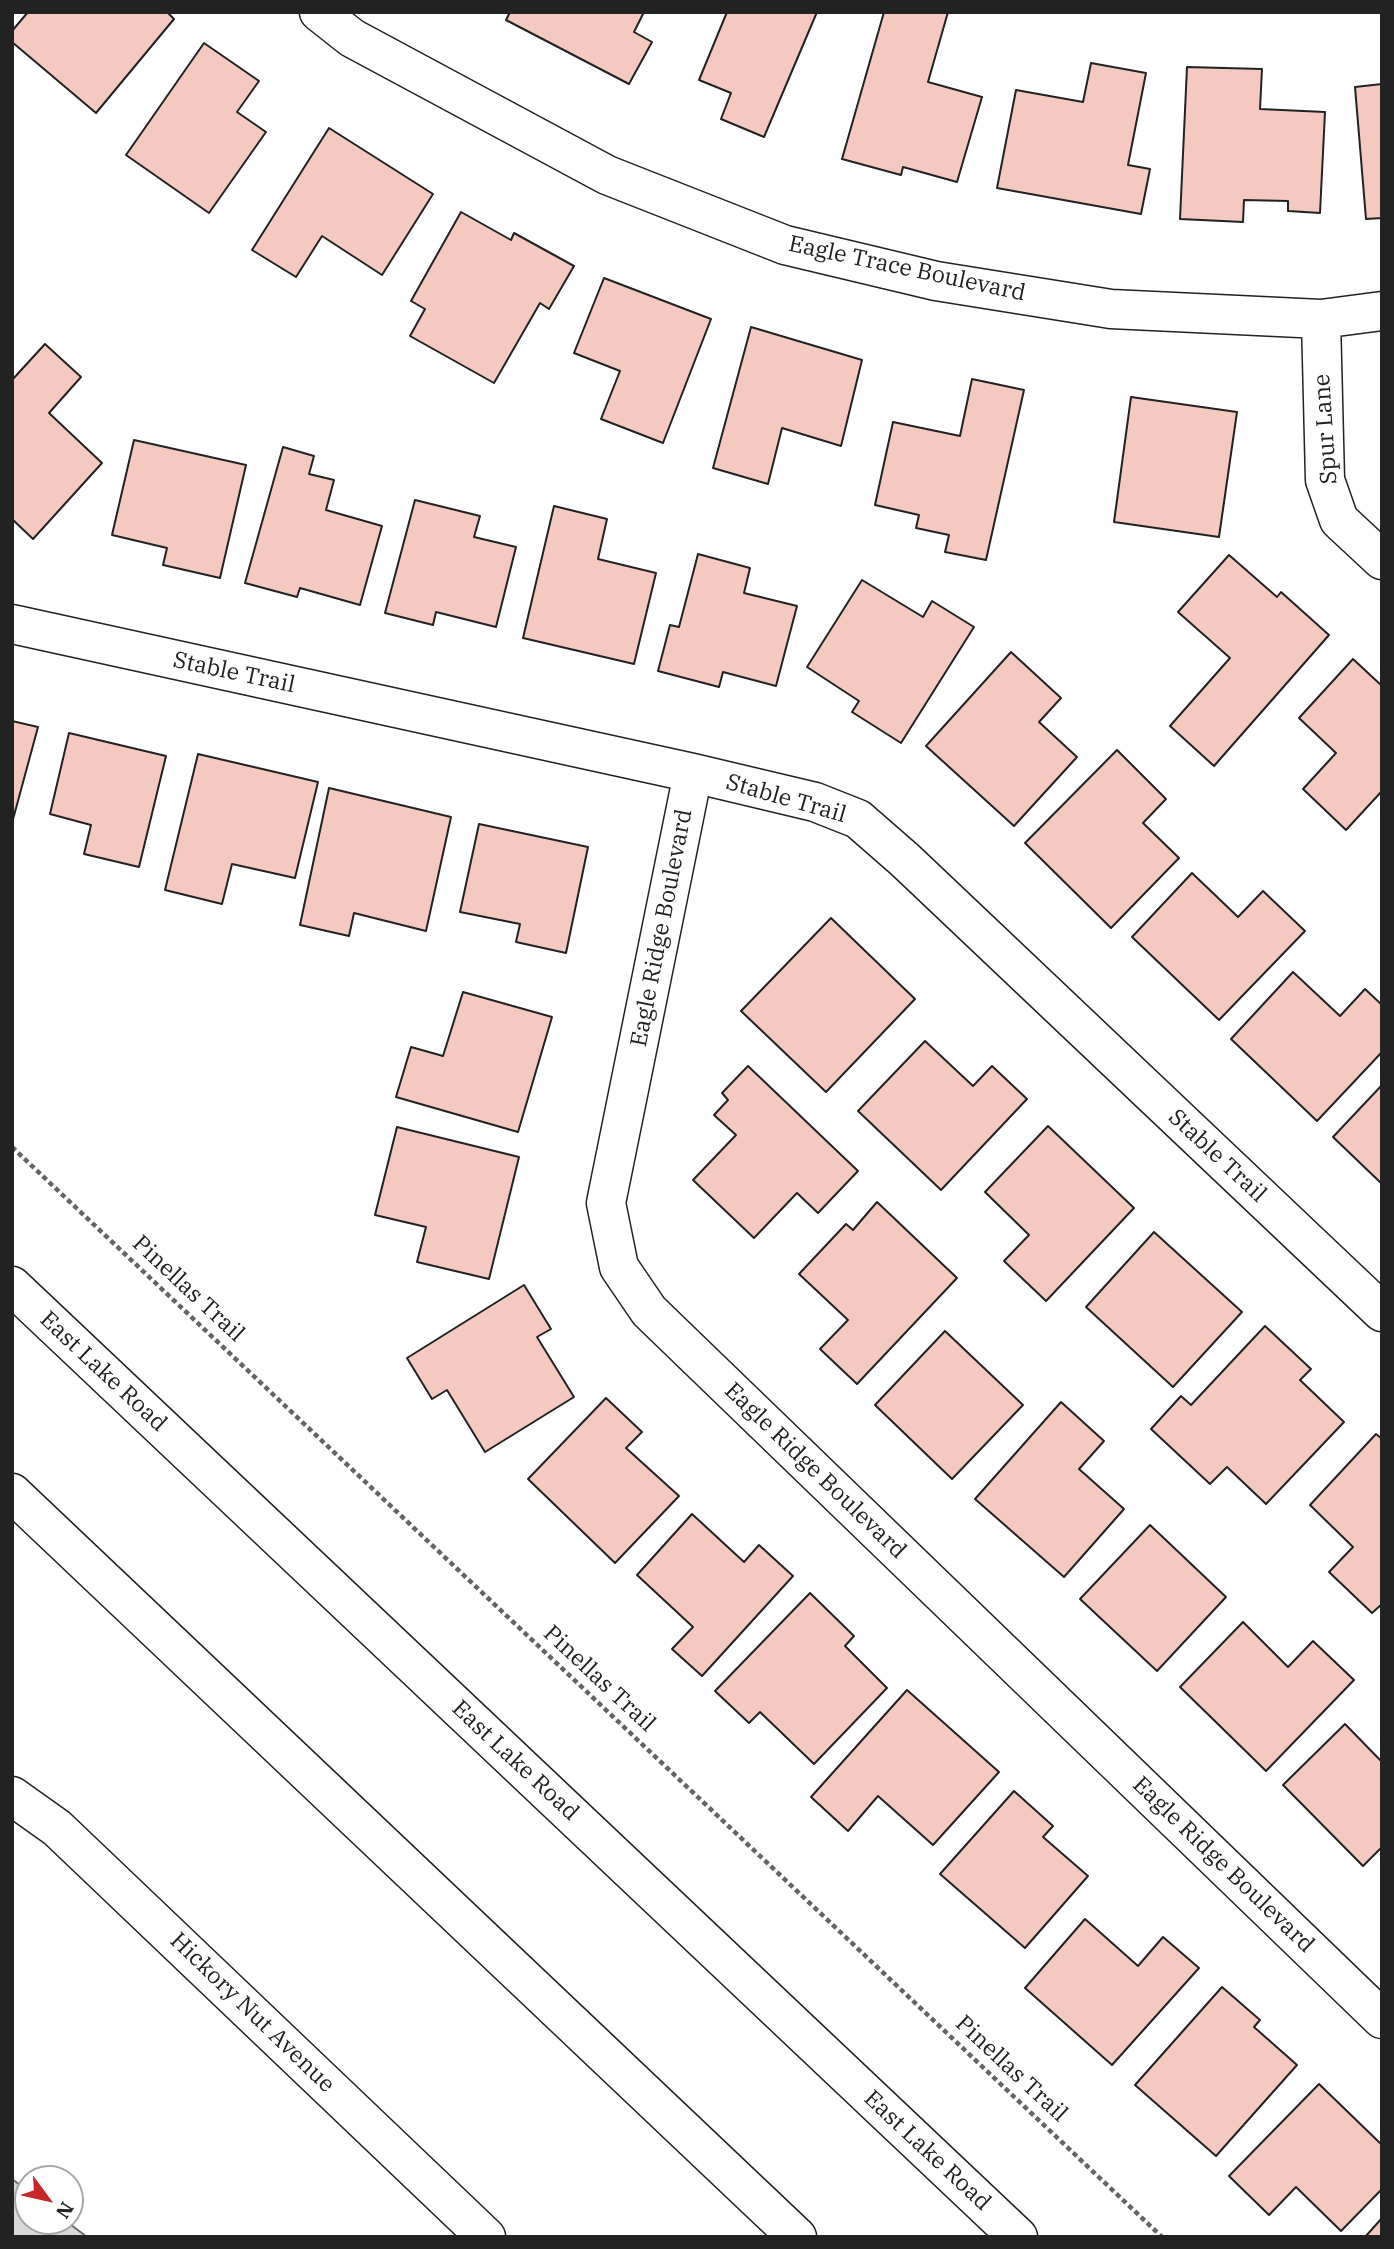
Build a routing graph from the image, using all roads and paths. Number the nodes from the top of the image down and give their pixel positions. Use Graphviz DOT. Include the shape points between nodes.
graph roads {
  1 [pos="319,12"];
  2 [pos="1382,312"];
  3 [pos="1321,319"];
  4 [pos="1382,560"];
  5 [pos="12,624"];
  6 [pos="693,774"];
  7 [pos="12,1147"];
  8 [pos="12,1286"];
  9 [pos="1382,1312"];
  10 [pos="12,1493"];
  11 [pos="12,1796"];
  12 [pos="1382,2019"];
  13 [pos="486,2237"];
  14 [pos="797,2237"];
  15 [pos="1018,2237"];
  16 [pos="1162,2237"];
  1 -- 3 [label="street, Eagle Trace Boulevard" via="352,38 607,175 785,245 936,281 1111,309"];
  2 -- 3 [label="street, Eagle Trace Boulevard"];
  3 -- 4 [label="street, Spur Lane" via="1325,480 1339,520"];
  5 -- 6 [label="street, Stable Trail"];
  6 -- 9 [label="street, Stable Trail" via="815,802 858,819"];
  6 -- 12 [label="street, Eagle Ridge Boulevard" via="606,1203 619,1267 649,1311"];
  7 -- 16 [label="path, Pinellas Trail"];
  8 -- 15 [label="street, East Lake Road"];
  10 -- 14 [label="street"];
  11 -- 13 [label="street, Hickory Nut Avenue" via="57,1828"];
}
